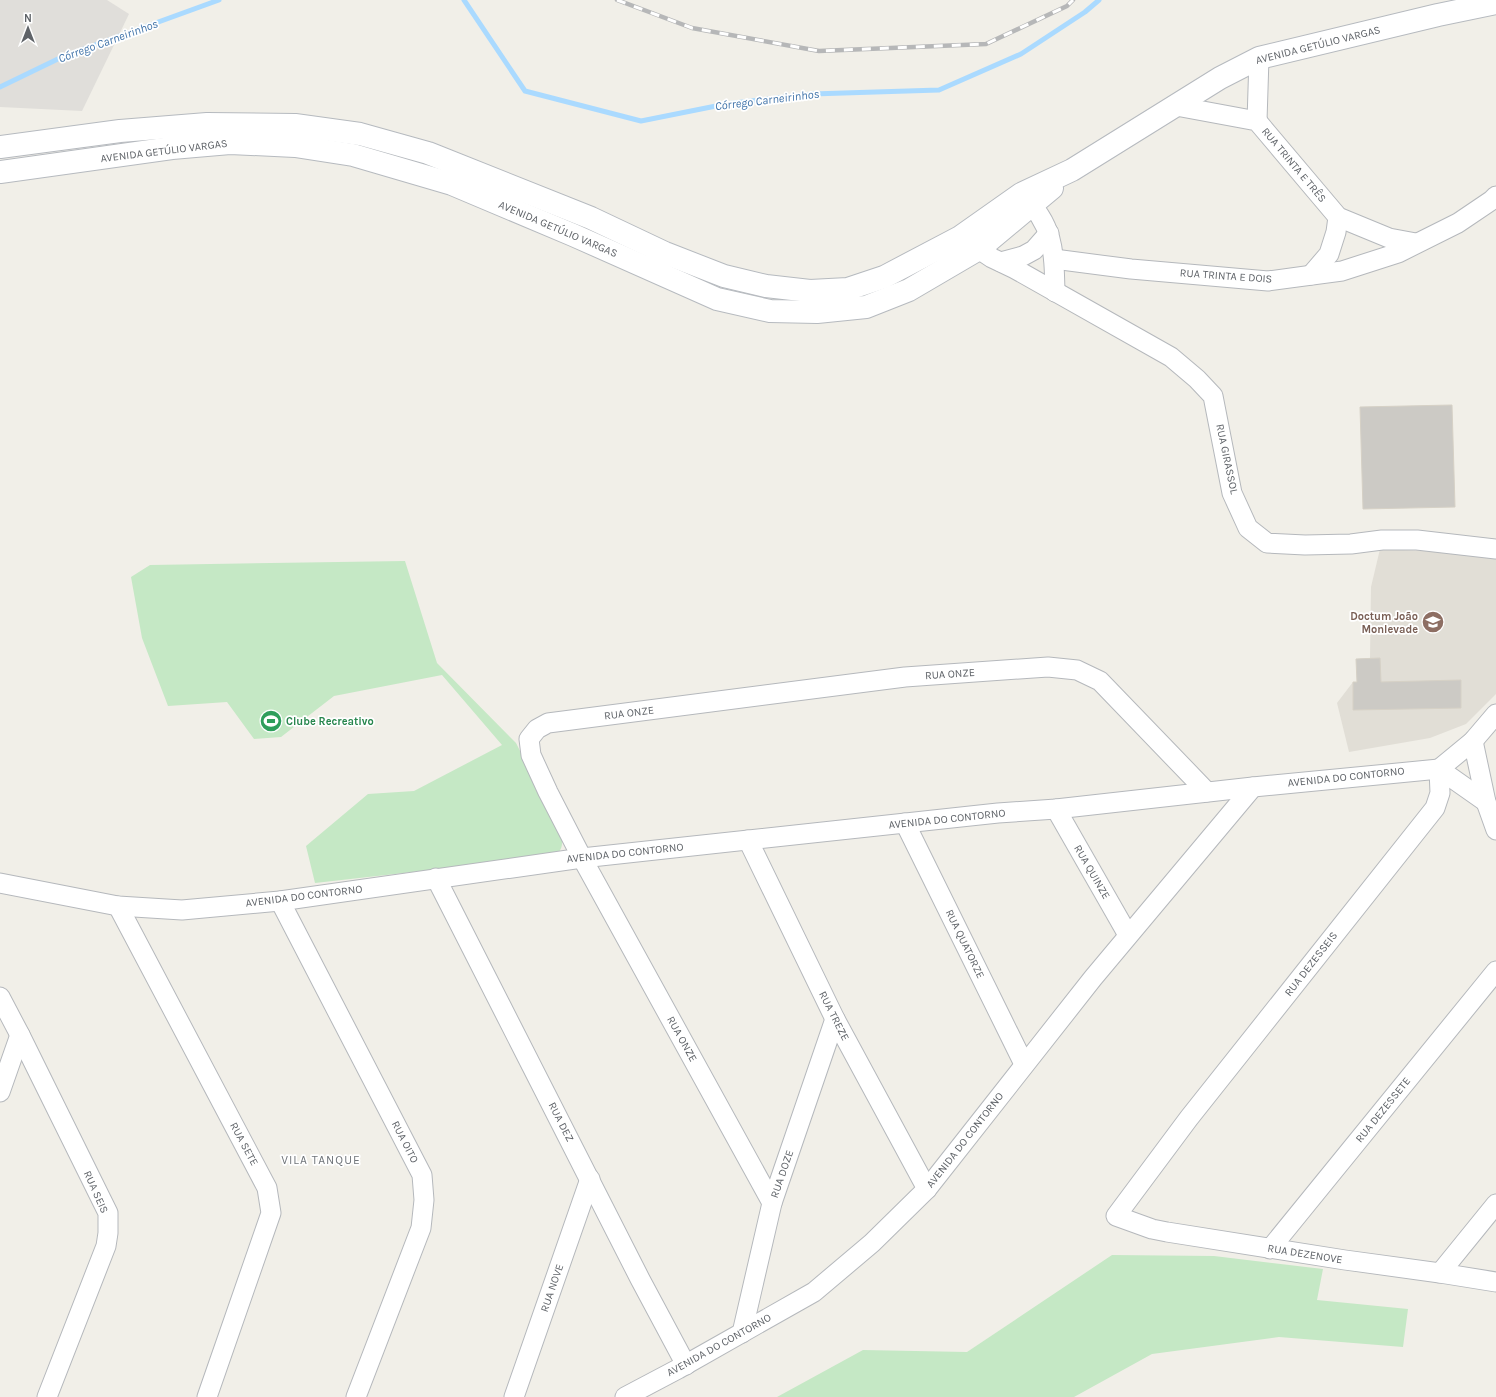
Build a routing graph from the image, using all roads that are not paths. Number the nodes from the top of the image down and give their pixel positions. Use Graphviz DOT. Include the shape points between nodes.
graph roads {
  1 [pos="1496,3"];
  2 [pos="1259,58"];
  3 [pos="1176,106"];
  4 [pos="1257,121"];
  5 [pos="0,147"];
  6 [pos="0,172"];
  7 [pos="1496,196"];
  8 [pos="1027,200"];
  9 [pos="1338,217"];
  10 [pos="1049,233"];
  11 [pos="960,237"];
  12 [pos="1416,243"];
  13 [pos="978,249"];
  14 [pos="1054,259"];
  15 [pos="1001,262"];
  16 [pos="661,263"];
  17 [pos="1311,275"];
  18 [pos="1055,292"];
  19 [pos="1496,549"];
  20 [pos="1496,714"];
  21 [pos="1473,741"];
  22 [pos="1439,769"];
  23 [pos="1253,787"];
  24 [pos="1207,792"];
  25 [pos="1486,802"];
  26 [pos="1056,809"];
  27 [pos="905,823"];
  28 [pos="1496,830"];
  29 [pos="748,840"];
  30 [pos="582,858"];
  31 [pos="436,878"];
  32 [pos="0,883"];
  33 [pos="280,901"];
  34 [pos="118,906"];
  35 [pos="1128,935"];
  36 [pos="1496,971"];
  37 [pos="0,997"];
  38 [pos="835,1020"];
  39 [pos="20,1035"];
  40 [pos="1024,1064"];
  41 [pos="0,1092"];
  42 [pos="590,1179"];
  43 [pos="927,1189"];
  44 [pos="772,1203"];
  45 [pos="1496,1204"];
  46 [pos="1116,1216"];
  47 [pos="1270,1249"];
  48 [pos="1440,1273"];
  49 [pos="1496,1282"];
  50 [pos="742,1333"];
  51 [pos="686,1365"];
  52 [pos="47,1397"];
  53 [pos="207,1397"];
  54 [pos="356,1397"];
  55 [pos="514,1397"];
  56 [pos="625,1397"];
  1 -- 2 [label="main road, AVENIDA GETÚLIO VARGAS"];
  2 -- 3 [label="main road, AVENIDA GETÚLIO VARGAS" via="1220,78"];
  2 -- 4 [label="street"];
  3 -- 4 [label="street, RUA TRINTA E TRÊS"];
  3 -- 8 [label="main road, AVENIDA GETÚLIO VARGAS"];
  4 -- 9 [label="street, RUA TRINTA E TRÊS"];
  5 -- 16 [label="main road, AVENIDA GETÚLIO VARGAS" via="120,131 208,124 295,125 360,134 428,153 591,218"];
  6 -- 16 [label="main road, AVENIDA GETÚLIO VARGAS" via="172,148 230,143 295,146 353,156 452,184 573,235"];
  7 -- 12 [label="street, RUA TRINTA E DOIS" via="1458,223"];
  8 -- 10 [label="street" via="1039,213"];
  8 -- 11 [label="main road, AVENIDA GETÚLIO VARGAS"];
  8 -- 13 [label="main road, AVENIDA GETÚLIO VARGAS"];
  9 -- 12 [label="street" via="1389,238"];
  9 -- 17 [label="street" via="1329,254"];
  10 -- 14 [label="street"];
  10 -- 15 [label="street" via="1034,250"];
  11 -- 13 [label="street, RUA GIRASSOL"];
  11 -- 16 [label="main road, AVENIDA GETÚLIO VARGAS" via="884,277 848,289 810,291 766,286"];
  12 -- 17 [label="street, RUA TRINTA E DOIS" via="1398,253 1342,271"];
  13 -- 15 [label="street, RUA GIRASSOL"];
  13 -- 16 [label="main road, AVENIDA GETÚLIO VARGAS" via="909,290 866,307 817,312 770,311 717,299"];
  14 -- 17 [label="street, RUA TRINTA E DOIS" via="1131,269 1268,281"];
  14 -- 18 [label="street"];
  15 -- 18 [label="street, RUA GIRASSOL"];
  18 -- 19 [label="street, RUA GIRASSOL" via="1171,357 1212,396 1232,492 1248,528 1267,543 1305,545 1410,540"];
  20 -- 21 [label="street"];
  21 -- 22 [label="street"];
  21 -- 25 [label="street"];
  22 -- 23 [label="street, AVENIDA DO CONTORNO"];
  22 -- 25 [label="street"];
  22 -- 46 [label="street, RUA DEZESSEIS" via="1440,793 1435,808 1189,1118"];
  23 -- 24 [label="street, AVENIDA DO CONTORNO"];
  23 -- 35 [label="street, AVENIDA DO CONTORNO"];
  24 -- 26 [label="street, AVENIDA DO CONTORNO"];
  24 -- 30 [label="street, RUA ONZE" via="1100,681 1077,670 1048,667 905,677 548,723 537,730 529,740 530,755"];
  25 -- 28 [label="street"];
  26 -- 27 [label="street, AVENIDA DO CONTORNO"];
  26 -- 35 [label="street, RUA QUINZE"];
  27 -- 29 [label="street, AVENIDA DO CONTORNO"];
  27 -- 40 [label="street, RUA QUATORZE"];
  29 -- 30 [label="street, AVENIDA DO CONTORNO"];
  29 -- 38 [label="street, RUA TREZE"];
  30 -- 31 [label="street, AVENIDA DO CONTORNO"];
  30 -- 44 [label="street, RUA ONZE"];
  31 -- 33 [label="street, AVENIDA DO CONTORNO"];
  31 -- 42 [label="street, RUA DEZ"];
  32 -- 34 [label="street, AVENIDA DO CONTORNO"];
  33 -- 34 [label="street, AVENIDA DO CONTORNO" via="182,910"];
  33 -- 54 [label="street, RUA OITO" via="422,1175 424,1200 421,1228"];
  34 -- 53 [label="street, RUA SETE" via="267,1188 271,1213"];
  35 -- 40 [label="street, AVENIDA DO CONTORNO"];
  36 -- 47 [label="street, RUA DEZESSETE"];
  37 -- 39 [label="street, RUA SEIS"];
  38 -- 43 [label="street, RUA TREZE"];
  38 -- 44 [label="street, RUA DOZE"];
  39 -- 41 [label="street"];
  39 -- 52 [label="street, RUA SEIS" via="108,1213 106,1246"];
  40 -- 43 [label="street, AVENIDA DO CONTORNO"];
  42 -- 51 [label="street, RUA DEZ"];
  42 -- 55 [label="street, RUA NOVE"];
  43 -- 50 [label="street, AVENIDA DO CONTORNO" via="872,1243 814,1292"];
  44 -- 50 [label="street, RUA DOZE"];
  45 -- 48 [label="street"];
  46 -- 47 [label="street, RUA DEZENOVE" via="1152,1229"];
  47 -- 48 [label="street, RUA DEZENOVE"];
  48 -- 49 [label="street, RUA DEZENOVE"];
  50 -- 51 [label="street, AVENIDA DO CONTORNO"];
  51 -- 56 [label="street, AVENIDA DO CONTORNO"];
}
